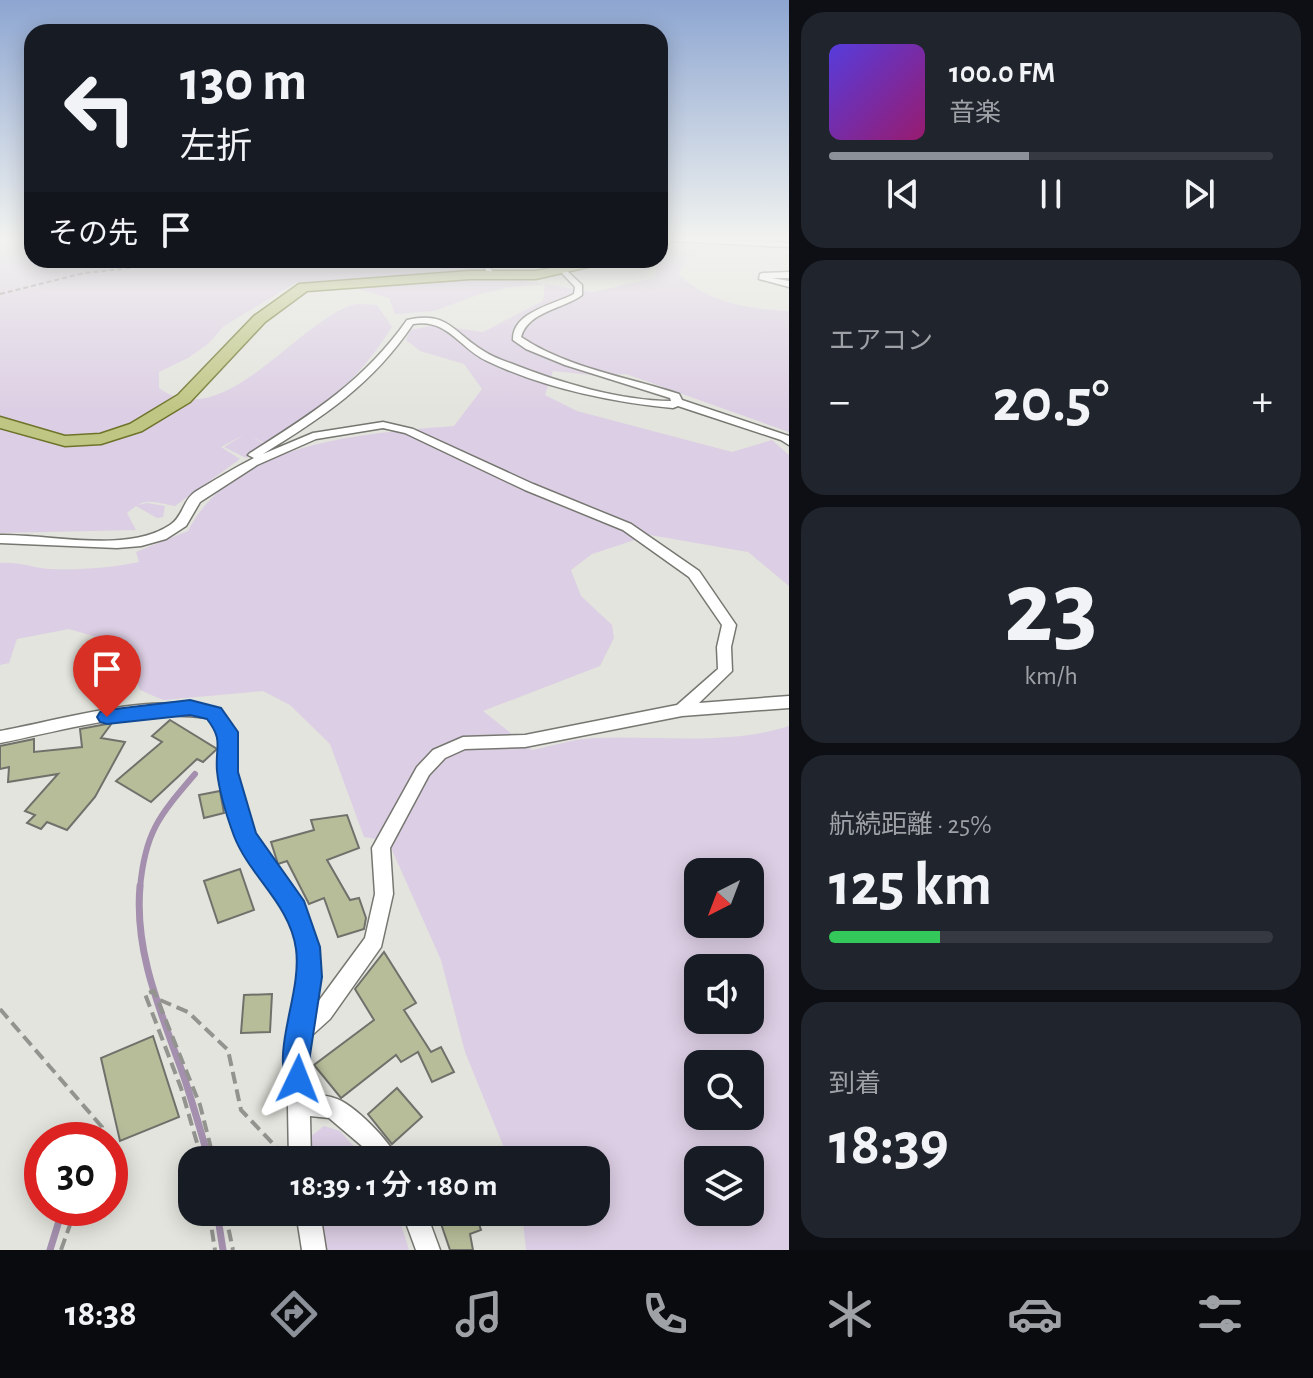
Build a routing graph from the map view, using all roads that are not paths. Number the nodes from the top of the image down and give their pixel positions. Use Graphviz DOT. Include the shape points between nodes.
graph roads {
  1 [pos="288,296"];
  2 [pos="575,296"];
  3 [pos="677,402"];
  4 [pos="0,422"];
  5 [pos="789,442"];
  6 [pos="193,501"];
  7 [pos="0,539"];
  8 [pos="789,702"];
  9 [pos="682,710"];
  10 [pos="0,737"];
  11 [pos="301,1032"];
  12 [pos="299,1104"];
  13 [pos="300,1146"];
  14 [pos="376,1146"];
  15 [pos="310,1226"];
  16 [pos="419,1226"];
  17 [pos="314,1250"];
  18 [pos="428,1250"];
  1 -- 4 [label="main road" via="242,334 177,403 110,438 63,441"];
  2 -- 3 [label="street" via="529,318 516,338 558,359 675,396"];
  3 -- 5 [label="street"];
  3 -- 6 [label="street" via="643,402 515,368 475,351 446,323 416,320 352,391 214,481"];
  6 -- 7 [label="street" via="180,525 161,537 119,544"];
  6 -- 9 [label="street" via="253,463 313,436 383,425 409,431 627,527 694,574 729,625 725,671"];
  8 -- 9 [label="street"];
  9 -- 11 [label="street" via="525,741 463,743 439,754 423,771 381,848 384,894 374,941 323,1012"];
  10 -- 11 [label="street" via="190,707 214,713 228,732 228,772 245,836 295,909 308,947 310,977"];
  11 -- 12 [label="street"];
  12 -- 13 [label="street"];
  12 -- 14 [label="street" via="333,1108"];
  15 -- 17 [label="street"];
  16 -- 18 [label="street"];
}
